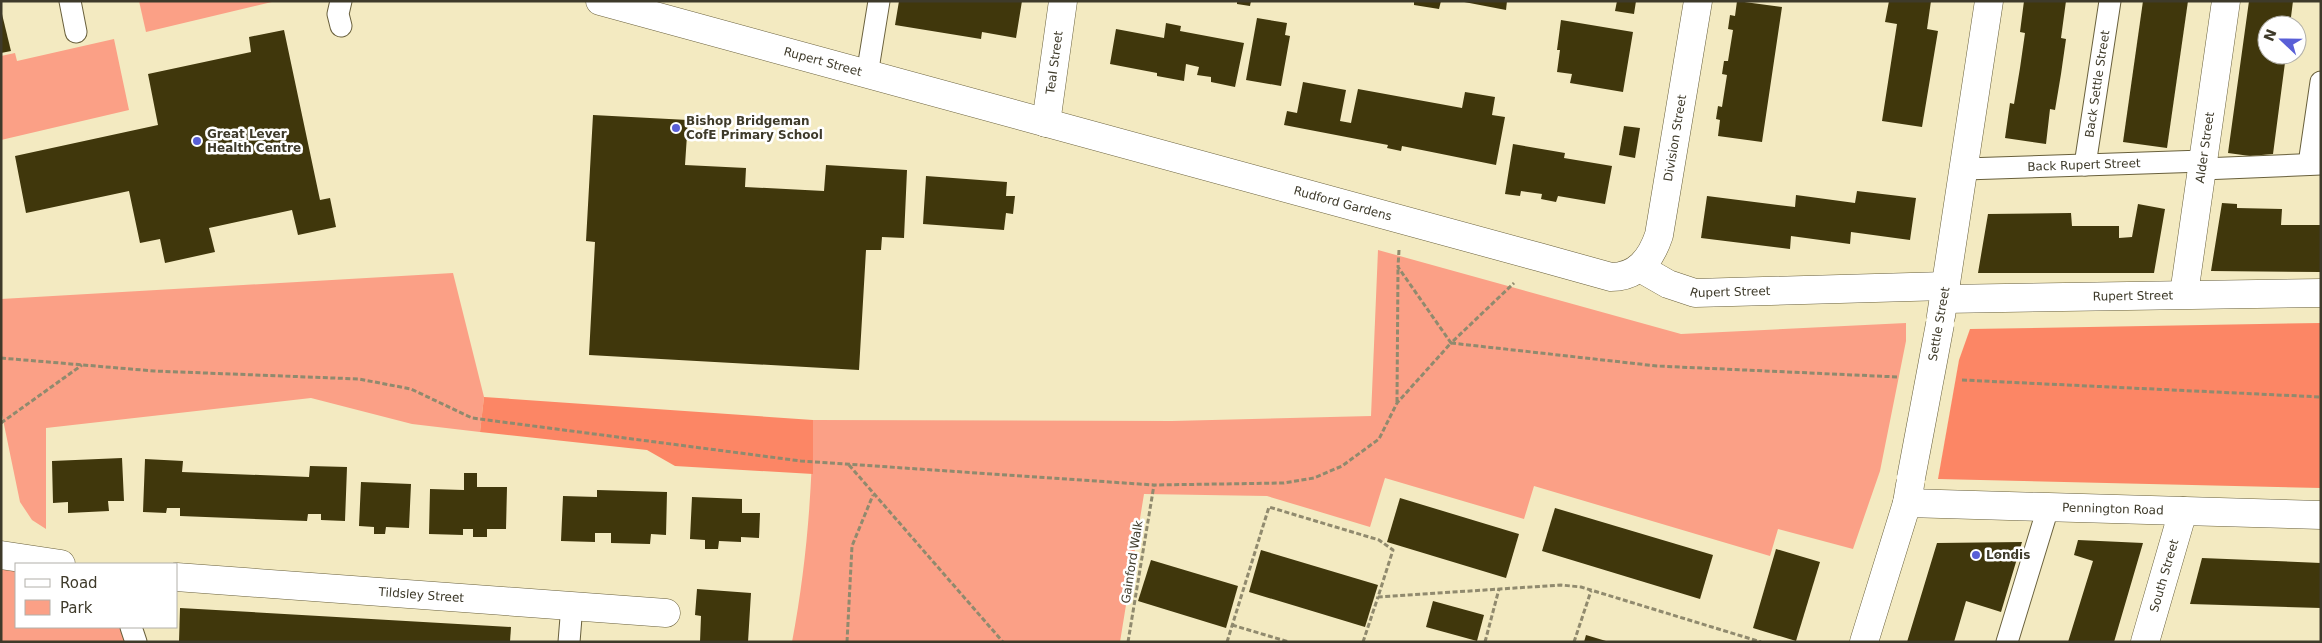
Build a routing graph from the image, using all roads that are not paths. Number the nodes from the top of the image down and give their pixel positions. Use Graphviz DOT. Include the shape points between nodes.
graph roads {
  1 [pos="70,1"];
  2 [pos="341,1"];
  3 [pos="600,1"];
  4 [pos="880,1"];
  5 [pos="1063,1"];
  6 [pos="1698,1"];
  7 [pos="1989,1"];
  8 [pos="2110,1"];
  9 [pos="2226,1"];
  10 [pos="341,26"];
  11 [pos="76,32"];
  12 [pos="867,75"];
  13 [pos="2321,82"];
  14 [pos="1046,122"];
  15 [pos="2315,164"];
  16 [pos="2085,165"];
  17 [pos="2203,165"];
  18 [pos="1965,169"];
  19 [pos="1640,268"];
  20 [pos="2321,293"];
  21 [pos="2184,294"];
  22 [pos="1943,303"];
  23 [pos="1909,491"];
  24 [pos="2048,508"];
  25 [pos="2184,511"];
  26 [pos="2321,515"];
  27 [pos="1,555"];
  28 [pos="54,563"];
  29 [pos="178,577"];
  30 [pos="572,605"];
  31 [pos="666,613"];
  32 [pos="131,628"];
  33 [pos="136,642"];
  34 [pos="569,642"];
  35 [pos="1864,642"];
  36 [pos="2007,642"];
  37 [pos="2145,642"];
  1 -- 11 [label="lane"];
  2 -- 10 [label="lane" via="338,14"];
  3 -- 12 [label="street, Rupert Street"];
  4 -- 12 [label="lane"];
  5 -- 14 [label="street, Teal Street"];
  6 -- 19 [label="street, Division Street" via="1659,235 1651,254"];
  7 -- 18 [label="street, Settle Street"];
  8 -- 16 [label="lane, Back Settle Street"];
  9 -- 17 [label="street, Alder Street"];
  12 -- 14 [label="street, Rupert Street"];
  13 -- 15 [label="lane"];
  14 -- 19 [label="street, Rudford Gardens" via="1610,276 1622,277"];
  15 -- 17 [label="lane, Back Rupert Street"];
  16 -- 17 [label="lane, Back Rupert Street"];
  16 -- 18 [label="lane, Back Rupert Street"];
  17 -- 21 [label="street, Alder Street"];
  18 -- 22 [label="street, Settle Street"];
  19 -- 22 [label="street, Rupert Street" via="1668,284 1695,293"];
  20 -- 21 [label="street, Rupert Street"];
  21 -- 22 [label="street, Rupert Street"];
  22 -- 23 [label="street, Settle Street, bridge"];
  23 -- 24 [label="street, Pennington Road"];
  23 -- 35 [label="street, Settle Street"];
  24 -- 25 [label="street, Pennington Road"];
  24 -- 36 [label="lane"];
  25 -- 26 [label="street, Pennington Road"];
  25 -- 37 [label="street, South Street"];
  27 -- 28 [label="street"];
  29 -- 30 [label="street, Tildsley Street"];
  30 -- 31 [label="street, Tildsley Street"];
  30 -- 34 [label="lane"];
  32 -- 33 [label="lane"];
}
